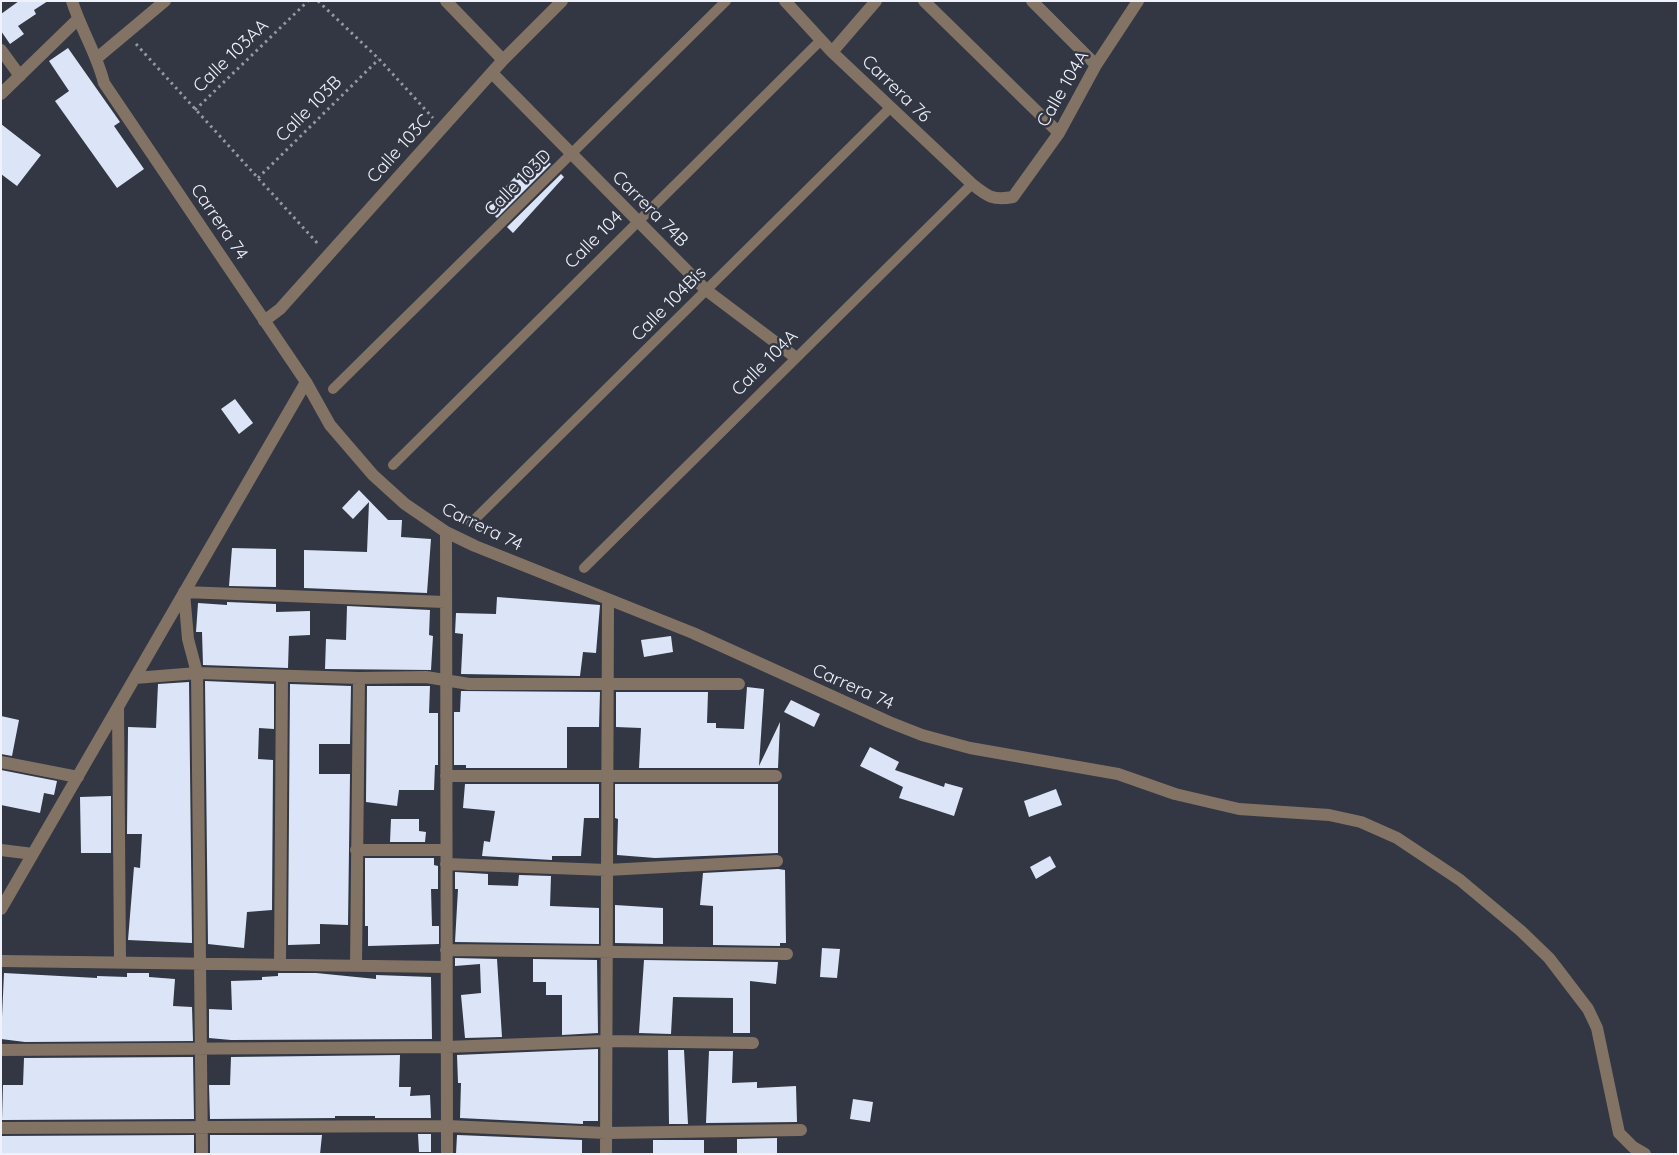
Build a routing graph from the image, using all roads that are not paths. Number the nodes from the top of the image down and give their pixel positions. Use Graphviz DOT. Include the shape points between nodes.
graph roads {
  1 [pos="72,1"];
  2 [pos="165,1"];
  3 [pos="446,1"];
  4 [pos="726,1"];
  5 [pos="785,1"];
  6 [pos="876,1"];
  7 [pos="924,1"];
  8 [pos="1032,1"];
  9 [pos="1138,1"];
  10 [pos="558,3"];
  11 [pos="78,19"];
  12 [pos="821,40"];
  13 [pos="1,50"];
  14 [pos="832,52"];
  15 [pos="98,58"];
  16 [pos="503,60"];
  17 [pos="1096,65"];
  18 [pos="492,73"];
  19 [pos="20,76"];
  20 [pos="1,94"];
  21 [pos="890,108"];
  22 [pos="1059,133"];
  23 [pos="572,153"];
  24 [pos="972,184"];
  25 [pos="988,197"];
  26 [pos="637,222"];
  27 [pos="706,290"];
  28 [pos="264,321"];
  29 [pos="795,357"];
  30 [pos="306,382"];
  31 [pos="333,389"];
  32 [pos="393,465"];
  33 [pos="471,523"];
  34 [pos="446,532"];
  35 [pos="584,568"];
  36 [pos="184,592"];
  37 [pos="608,600"];
  38 [pos="445,602"];
  39 [pos="197,673"];
  40 [pos="282,676"];
  41 [pos="135,678"];
  42 [pos="359,678"];
  43 [pos="446,681"];
  44 [pos="608,684"];
  45 [pos="739,684"];
  46 [pos="118,707"];
  47 [pos="1,762"];
  48 [pos="446,776"];
  49 [pos="607,776"];
  50 [pos="776,776"];
  51 [pos="78,777"];
  52 [pos="1,850"];
  53 [pos="356,850"];
  54 [pos="446,850"];
  55 [pos="33,854"];
  56 [pos="777,861"];
  57 [pos="446,864"];
  58 [pos="607,870"];
  59 [pos="1,909"];
  60 [pos="446,950"];
  61 [pos="606,951"];
  62 [pos="787,954"];
  63 [pos="1,961"];
  64 [pos="120,962"];
  65 [pos="200,963"];
  66 [pos="280,965"];
  67 [pos="356,966"];
  68 [pos="446,967"];
  69 [pos="606,1041"];
  70 [pos="753,1043"];
  71 [pos="446,1047"];
  72 [pos="202,1049"];
  73 [pos="1,1050"];
  74 [pos="447,1126"];
  75 [pos="1,1128"];
  76 [pos="202,1129"];
  77 [pos="801,1130"];
  78 [pos="606,1133"];
  79 [pos="202,1154"];
  80 [pos="447,1154"];
  81 [pos="606,1154"];
  82 [pos="1645,1154"];
  1 -- 11 [label="street, Carrera 74"];
  2 -- 15 [label="street"];
  3 -- 16 [label="street"];
  4 -- 23 [label="street, Calle 103D"];
  5 -- 12 [label="street, Carrera 76"];
  6 -- 14 [label="street"];
  7 -- 22 [label="street"];
  8 -- 17 [label="street"];
  9 -- 17 [label="street, Calle 104A"];
  10 -- 16 [label="street, Calle 103C"];
  11 -- 15 [label="street, Carrera 74"];
  11 -- 19 [label="street"];
  12 -- 14 [label="street, Carrera 76"];
  12 -- 26 [label="street, Calle 104"];
  13 -- 19 [label="street"];
  14 -- 21 [label="street, Carrera 76"];
  15 -- 28 [label="street, Carrera 74" via="104,82"];
  16 -- 18 [label="street, Calle 103C"];
  17 -- 22 [label="street, Calle 104A"];
  18 -- 23 [label="street, Carrera 74B"];
  18 -- 28 [label="street, Calle 103C" via="280,309"];
  19 -- 20 [label="street"];
  21 -- 24 [label="street, Carrera 76"];
  21 -- 27 [label="street, Calle 104Bis"];
  22 -- 25 [label="street, Calle 104A" via="1013,196 1003,199"];
  23 -- 26 [label="street, Carrera 74B"];
  23 -- 31 [label="street, Calle 103D"];
  24 -- 25 [label="street, Carrera 76"];
  24 -- 29 [label="street, Calle 104A"];
  26 -- 27 [label="street, Carrera 74B"];
  26 -- 32 [label="street, Calle 104"];
  27 -- 29 [label="street, Carrera 74B"];
  27 -- 33 [label="street, Calle 104Bis"];
  28 -- 30 [label="street, Carrera 74"];
  29 -- 35 [label="street, Calle 104A"];
  30 -- 34 [label="street, Carrera 74" via="330,425 373,475 405,504"];
  30 -- 36 [label="street"];
  34 -- 37 [label="street, Carrera 74"];
  34 -- 38 [label="street"];
  36 -- 38 [label="street"];
  36 -- 39 [label="street" via="188,639"];
  36 -- 41 [label="street"];
  37 -- 44 [label="street"];
  37 -- 82 [label="street, Carrera 74" via="693,633 922,735 1003,755 1118,774 1175,794 1239,809 1329,815 1361,822 1397,838 1460,880 1549,958 1588,1009 1597,1028 1619,1133"];
  38 -- 43 [label="street"];
  39 -- 40 [label="street"];
  39 -- 41 [label="street"];
  39 -- 65 [label="street"];
  40 -- 42 [label="street"];
  40 -- 66 [label="street"];
  41 -- 46 [label="street"];
  42 -- 43 [label="street" via="426,677"];
  42 -- 53 [label="street"];
  43 -- 44 [label="street" via="469,684"];
  43 -- 48 [label="street"];
  44 -- 45 [label="street"];
  44 -- 49 [label="street"];
  46 -- 51 [label="street"];
  46 -- 64 [label="street"];
  47 -- 51 [label="street"];
  48 -- 49 [label="street"];
  48 -- 54 [label="street"];
  49 -- 50 [label="street"];
  49 -- 58 [label="street"];
  51 -- 55 [label="street"];
  52 -- 55 [label="street"];
  53 -- 54 [label="street"];
  53 -- 67 [label="street"];
  54 -- 57 [label="street"];
  55 -- 59 [label="street"];
  56 -- 58 [label="street"];
  57 -- 58 [label="street"];
  57 -- 60 [label="street"];
  58 -- 61 [label="street"];
  60 -- 61 [label="street"];
  60 -- 68 [label="street"];
  61 -- 62 [label="street"];
  61 -- 69 [label="street"];
  63 -- 64 [label="street"];
  64 -- 65 [label="street"];
  65 -- 66 [label="street"];
  65 -- 72 [label="street"];
  66 -- 67 [label="street"];
  67 -- 68 [label="street"];
  68 -- 71 [label="street"];
  69 -- 70 [label="street"];
  69 -- 71 [label="street"];
  69 -- 78 [label="street"];
  71 -- 72 [label="street"];
  71 -- 74 [label="street"];
  72 -- 73 [label="street"];
  72 -- 76 [label="street"];
  74 -- 76 [label="street"];
  74 -- 78 [label="street"];
  74 -- 80 [label="street"];
  75 -- 76 [label="street"];
  76 -- 79 [label="street"];
  77 -- 78 [label="street"];
  78 -- 81 [label="street"];
}
